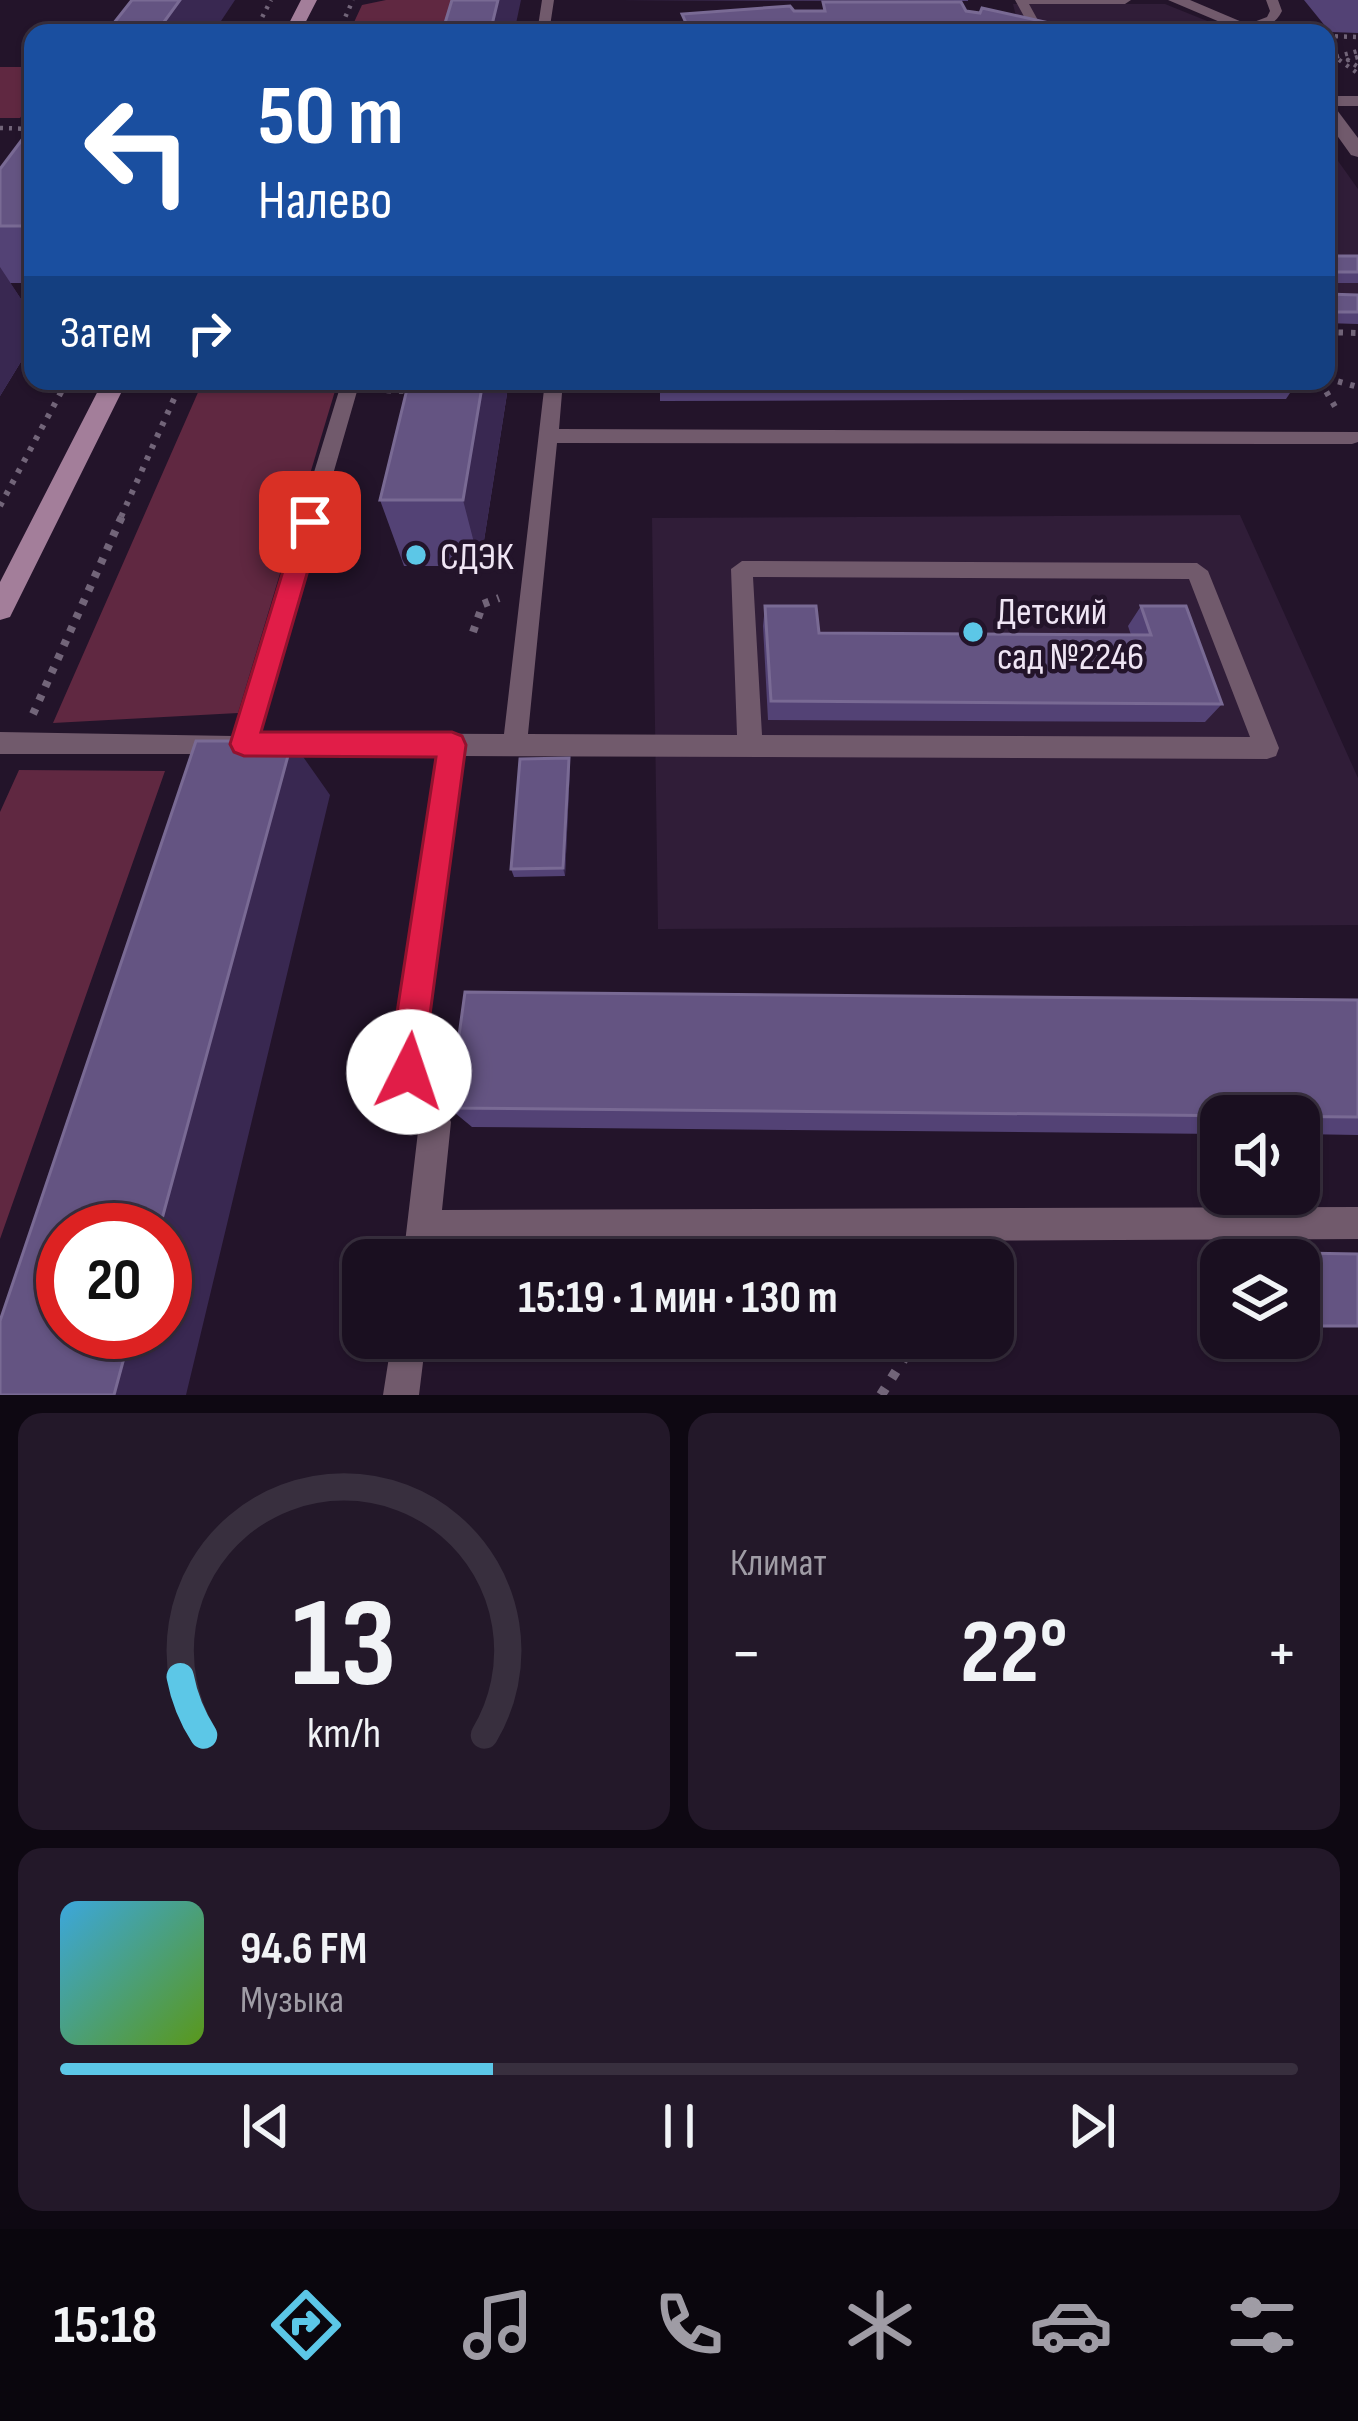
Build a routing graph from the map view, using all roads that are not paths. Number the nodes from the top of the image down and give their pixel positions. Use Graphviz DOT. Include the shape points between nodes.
graph roads {
  1 [pos="1125,0"];
  2 [pos="1176,0"];
  3 [pos="1034,24"];
  4 [pos="1240,24"];
  5 [pos="1335,117"];
  6 [pos="1358,151"];
  7 [pos="110,390"];
  8 [pos="349,390"];
  9 [pos="553,390"];
  10 [pos="548,436"];
  11 [pos="1352,437"];
  12 [pos="0,609"];
  13 [pos="10,743"];
  14 [pos="244,744"];
  15 [pos="452,745"];
  16 [pos="515,745"];
  17 [pos="750,746"];
  18 [pos="229,788"];
  19 [pos="1358,1223"];
  20 [pos="423,1239"];
  21 [pos="645,1239"];
  22 [pos="406,1359"];
  23 [pos="401,1395"];
  1 -- 3 [label="lane" via="1021,0"];
  2 -- 4 [label="street"];
  5 -- 6 [label="street"];
  7 -- 12 [label="main road"];
  8 -- 14 [label="lane"];
  9 -- 10 [label="lane"];
  10 -- 11 [label="lane"];
  10 -- 16 [label="lane"];
  13 -- 14 [label="lane"];
  14 -- 15 [label="lane"];
  14 -- 18 [label="lane"];
  15 -- 16 [label="lane"];
  15 -- 20 [label="lane" via="407,1062 435,1122"];
  16 -- 17 [label="lane"];
  17 -- 17 [label="lane" via="891,746 1267,748 1197,571 1077,570 742,569"];
  19 -- 21 [label="lane"];
  22 -- 23 [label="lane"];
}
